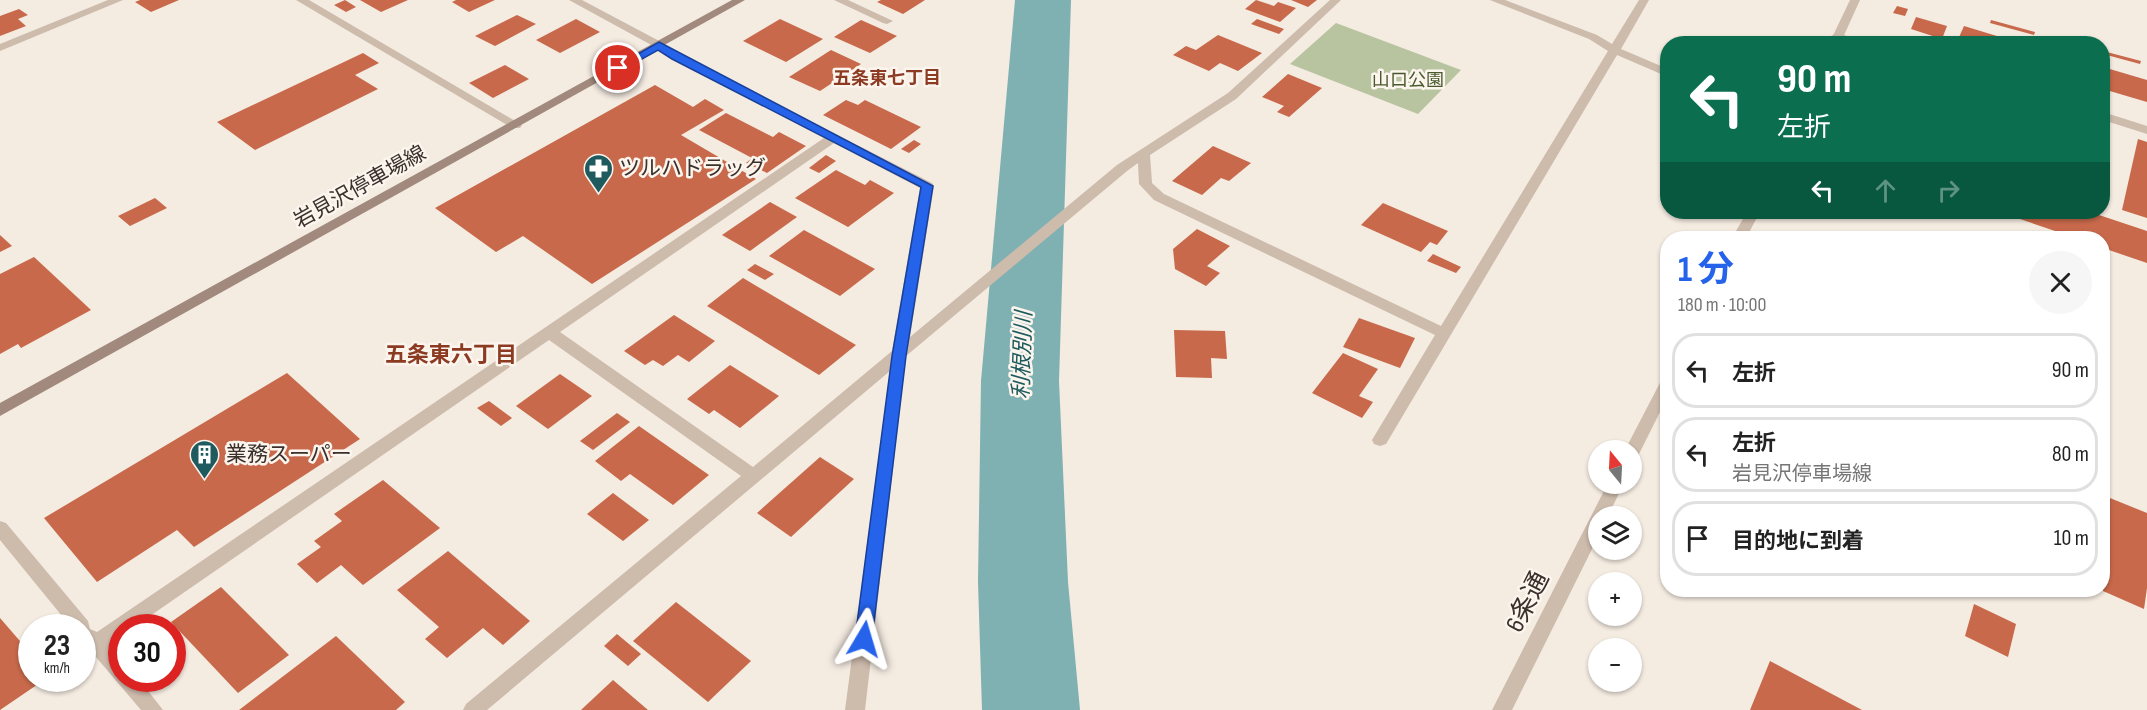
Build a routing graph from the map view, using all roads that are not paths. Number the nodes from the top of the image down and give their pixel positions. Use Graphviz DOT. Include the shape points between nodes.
graph roads {
  1 [pos="118,0"];
  2 [pos="301,0"];
  3 [pos="574,0"];
  4 [pos="740,0"];
  5 [pos="838,0"];
  6 [pos="1336,0"];
  7 [pos="1495,0"];
  8 [pos="1644,0"];
  9 [pos="1855,0"];
  10 [pos="887,21"];
  11 [pos="1838,36"];
  12 [pos="659,45"];
  13 [pos="0,48"];
  14 [pos="1614,50"];
  15 [pos="1660,70"];
  16 [pos="2110,118"];
  17 [pos="516,124"];
  18 [pos="2147,130"];
  19 [pos="834,137"];
  20 [pos="1144,154"];
  21 [pos="550,333"];
  22 [pos="1443,333"];
  23 [pos="899,356"];
  24 [pos="1660,397"];
  25 [pos="0,410"];
  26 [pos="1380,440"];
  27 [pos="1638,440"];
  28 [pos="753,476"];
  29 [pos="0,528"];
  30 [pos="1588,539"];
  31 [pos="71,614"];
  32 [pos="96,643"];
  33 [pos="108,657"];
  34 [pos="138,692"];
  35 [pos="153,710"];
  36 [pos="473,710"];
  37 [pos="855,710"];
  38 [pos="1502,710"];
  1 -- 13 [label="street"];
  2 -- 17 [label="street"];
  3 -- 12 [label="street"];
  4 -- 12 [label="main road, 岩見沢停車場線"];
  5 -- 10 [label="street"];
  6 -- 20 [label="street" via="1232,96"];
  7 -- 14 [label="street" via="1593,37"];
  8 -- 14 [label="street"];
  9 -- 11 [label="street"];
  12 -- 17 [label="main road, 岩見沢停車場線"];
  12 -- 19 [label="street"];
  14 -- 15 [label="street"];
  14 -- 22 [label="street"];
  16 -- 18 [label="street"];
  17 -- 25 [label="main road, 岩見沢停車場線"];
  19 -- 21 [label="street"];
  19 -- 23 [label="street" via="927,186"];
  20 -- 22 [label="street" via="1146,184 1160,197"];
  20 -- 23 [label="street" via="1122,168"];
  21 -- 28 [label="street"];
  21 -- 32 [label="street"];
  22 -- 26 [label="street"];
  23 -- 28 [label="street"];
  23 -- 37 [label="street"];
  24 -- 27 [label="street"];
  28 -- 36 [label="street"];
  29 -- 31 [label="street"];
  30 -- 38 [label="street, 6条通"];
  32 -- 33 [label="street"];
  34 -- 35 [label="street"];
}
